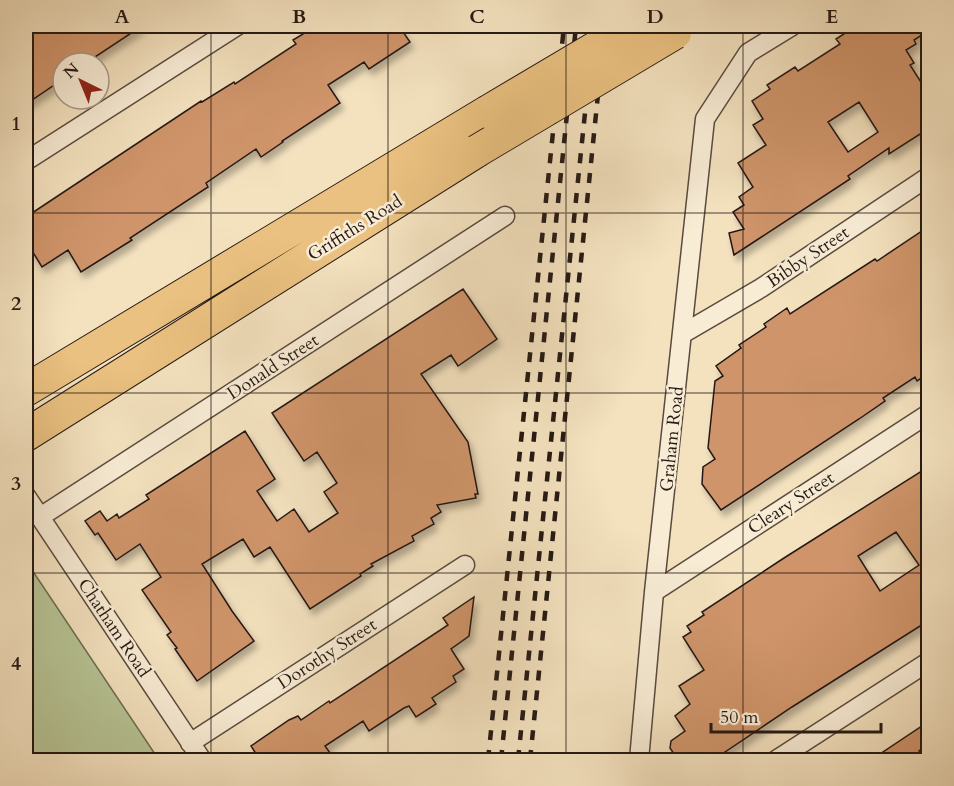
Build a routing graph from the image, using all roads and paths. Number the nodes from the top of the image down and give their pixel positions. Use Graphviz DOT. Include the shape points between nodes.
graph roads {
  1 [pos="237,26"];
  2 [pos="632,26"];
  3 [pos="792,26"];
  4 [pos="682,29"];
  5 [pos="26,161"];
  6 [pos="928,177"];
  7 [pos="505,216"];
  8 [pos="684,333"];
  9 [pos="26,390"];
  10 [pos="928,414"];
  11 [pos="26,435"];
  12 [pos="26,496"];
  13 [pos="40,517"];
  14 [pos="465,565"];
  15 [pos="654,592"];
  16 [pos="928,662"];
  17 [pos="190,743"];
  18 [pos="202,760"];
  19 [pos="639,760"];
  20 [pos="776,760"];
  1 -- 5 [label="street"];
  2 -- 9 [label="highway, Griffiths Road, bridge"];
  3 -- 8 [label="street, Graham Road" via="748,53 705,118"];
  4 -- 11 [label="highway, Griffiths Road, bridge" via="477,151"];
  6 -- 8 [label="street, Bibby Street" via="761,288"];
  7 -- 13 [label="street, Donald Street"];
  8 -- 15 [label="street, Graham Road"];
  10 -- 15 [label="street, Cleary Street"];
  12 -- 13 [label="street, Chatham Road"];
  13 -- 17 [label="street, Chatham Road"];
  14 -- 17 [label="street, Dorothy Street"];
  15 -- 19 [label="street, Graham Road"];
  16 -- 20 [label="street"];
  17 -- 18 [label="street, Chatham Road"];
}
